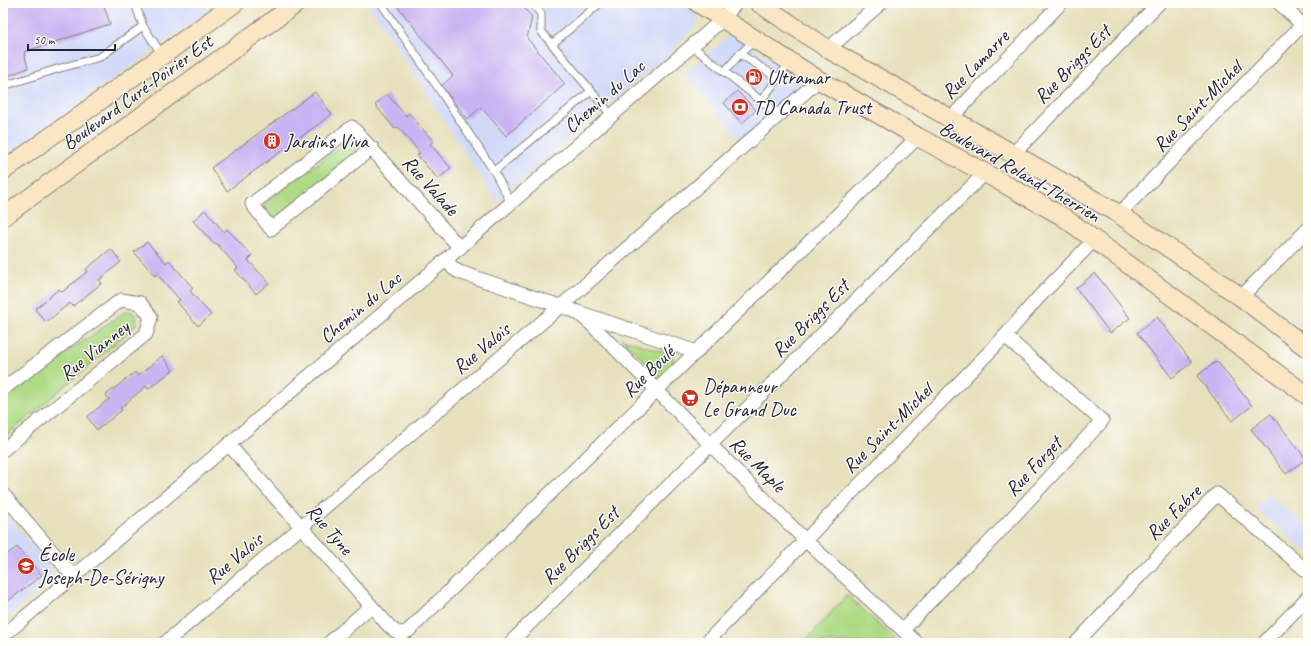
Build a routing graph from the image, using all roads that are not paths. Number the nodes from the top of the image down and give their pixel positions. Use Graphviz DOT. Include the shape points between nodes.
graph roads {
  1 [pos="135,3"];
  2 [pos="235,3"];
  3 [pos="297,3"];
  4 [pos="381,3"];
  5 [pos="532,3"];
  6 [pos="600,3"];
  7 [pos="698,3"];
  8 [pos="736,3"];
  9 [pos="759,3"];
  10 [pos="881,3"];
  11 [pos="1061,3"];
  12 [pos="1159,3"];
  13 [pos="1279,3"];
  14 [pos="723,19"];
  15 [pos="143,26"];
  16 [pos="1305,27"];
  17 [pos="755,40"];
  18 [pos="552,44"];
  19 [pos="692,46"];
  20 [pos="828,49"];
  21 [pos="740,54"];
  22 [pos="161,57"];
  23 [pos="790,62"];
  24 [pos="724,72"];
  25 [pos="778,78"];
  26 [pos="819,80"];
  27 [pos="3,86"];
  28 [pos="591,91"];
  29 [pos="761,100"];
  30 [pos="779,115"];
  31 [pos="612,116"];
  32 [pos="951,118"];
  33 [pos="918,137"];
  34 [pos="372,148"];
  35 [pos="1014,153"];
  36 [pos="3,171"];
  37 [pos="494,172"];
  38 [pos="985,173"];
  39 [pos="511,203"];
  40 [pos="1119,214"];
  41 [pos="3,217"];
  42 [pos="1308,229"];
  43 [pos="1095,239"];
  44 [pos="460,248"];
  45 [pos="446,260"];
  46 [pos="1241,297"];
  47 [pos="567,308"];
  48 [pos="1005,336"];
  49 [pos="1308,349"];
  50 [pos="697,352"];
  51 [pos="3,389"];
  52 [pos="657,391"];
  53 [pos="1308,396"];
  54 [pos="710,444"];
  55 [pos="229,445"];
  56 [pos="3,450"];
  57 [pos="3,494"];
  58 [pos="301,527"];
  59 [pos="806,540"];
  60 [pos="1308,572"];
  61 [pos="73,576"];
  62 [pos="1308,597"];
  63 [pos="372,606"];
  64 [pos="903,630"];
  65 [pos="404,633"];
  66 [pos="3,636"];
  67 [pos="165,643"];
  68 [pos="329,643"];
  69 [pos="510,643"];
  70 [pos="706,643"];
  71 [pos="917,643"];
  72 [pos="1076,643"];
  73 [pos="1264,643"];
  1 -- 15 [label="lane"];
  2 -- 22 [label="main road, Boulevard Curé-Poirier Est"];
  3 -- 41 [label="main road, Boulevard Curé-Poirier Est"];
  4 -- 37 [label="lane"];
  5 -- 18 [label="lane" via="541,14 541,31"];
  6 -- 18 [label="lane"];
  7 -- 14 [label="main road, Boulevard Roland-Therrien"];
  8 -- 14 [label="street, Chemin du Lac"];
  9 -- 20 [label="main road, Boulevard Roland-Therrien"];
  10 -- 20 [label="street"];
  11 -- 32 [label="street, Rue Lamarre"];
  12 -- 35 [label="street, Rue Briggs Est"];
  13 -- 16 [label="street"];
  14 -- 17 [label="main road, Boulevard Roland-Therrien"];
  14 -- 19 [label="street, Chemin du Lac"];
  15 -- 22 [label="lane"];
  15 -- 27 [label="lane" via="100,57"];
  16 -- 40 [label="street, Rue Saint-Michel"];
  17 -- 21 [label="lane"];
  17 -- 23 [label="main road, Boulevard Roland-Therrien"];
  18 -- 28 [label="lane"];
  19 -- 24 [label="lane"];
  19 -- 31 [label="street, Chemin du Lac"];
  20 -- 32 [label="main road, Boulevard Roland-Therrien"];
  21 -- 24 [label="lane"];
  21 -- 25 [label="lane"];
  22 -- 36 [label="main road, Boulevard Curé-Poirier Est"];
  23 -- 25 [label="lane"];
  23 -- 26 [label="main road, Boulevard Roland-Therrien"];
  24 -- 29 [label="lane"];
  25 -- 29 [label="lane"];
  26 -- 30 [label="street, Rue Valois"];
  26 -- 33 [label="main road, Boulevard Roland-Therrien"];
  28 -- 31 [label="lane"];
  28 -- 37 [label="lane"];
  29 -- 30 [label="lane"];
  30 -- 47 [label="street, Rue Valois"];
  31 -- 39 [label="street, Chemin du Lac"];
  32 -- 35 [label="main road, Boulevard Roland-Therrien"];
  33 -- 38 [label="main road, Boulevard Roland-Therrien"];
  33 -- 50 [label="street, Rue Boulé"];
  34 -- 34 [label="street, Rue Valade" via="352,127 252,204 271,229"];
  34 -- 44 [label="street, Rue Valade"];
  35 -- 40 [label="main road, Boulevard Roland-Therrien"];
  37 -- 39 [label="lane"];
  38 -- 43 [label="main road, Boulevard Roland-Therrien" via="1062,216"];
  38 -- 54 [label="street, Rue Briggs Est"];
  39 -- 44 [label="street, Chemin du Lac"];
  40 -- 46 [label="main road, Boulevard Roland-Therrien"];
  42 -- 46 [label="street"];
  43 -- 48 [label="street, Rue Saint-Michel"];
  43 -- 53 [label="main road, Boulevard Roland-Therrien"];
  44 -- 45 [label="street, Chemin du Lac"];
  45 -- 47 [label="street, Rue Maple" via="460,272"];
  45 -- 55 [label="street, Chemin du Lac"];
  46 -- 49 [label="main road, Boulevard Roland-Therrien"];
  47 -- 50 [label="street, Rue Maple"];
  47 -- 52 [label="street, Rue Maple" via="583,317"];
  47 -- 58 [label="street, Rue Valois"];
  48 -- 59 [label="street, Rue Saint-Michel"];
  48 -- 64 [label="street, Rue Forget" via="1102,421 986,546"];
  50 -- 52 [label="street, Rue Boulé"];
  51 -- 56 [label="street, Rue Vianney" via="121,300 140,303 151,317 146,334"];
  52 -- 54 [label="street, Rue Maple"];
  52 -- 65 [label="street, Rue Boulé"];
  54 -- 59 [label="street, Rue Maple"];
  54 -- 69 [label="street, Rue Briggs Est"];
  55 -- 58 [label="street, Rue Tyne"];
  55 -- 61 [label="street, Chemin du Lac"];
  57 -- 61 [label="street"];
  58 -- 63 [label="street, Rue Tyne"];
  58 -- 67 [label="street, Rue Valois"];
  59 -- 64 [label="street, Rue Maple"];
  59 -- 70 [label="street, Rue Saint-Michel"];
  60 -- 72 [label="street, Rue Fabre" via="1217,494"];
  61 -- 66 [label="street, Chemin du Lac"];
  62 -- 73 [label="street"];
  63 -- 65 [label="street, Rue Tyne" via="394,631"];
  63 -- 68 [label="street"];
  64 -- 71 [label="street, Rue Maple"];
}
